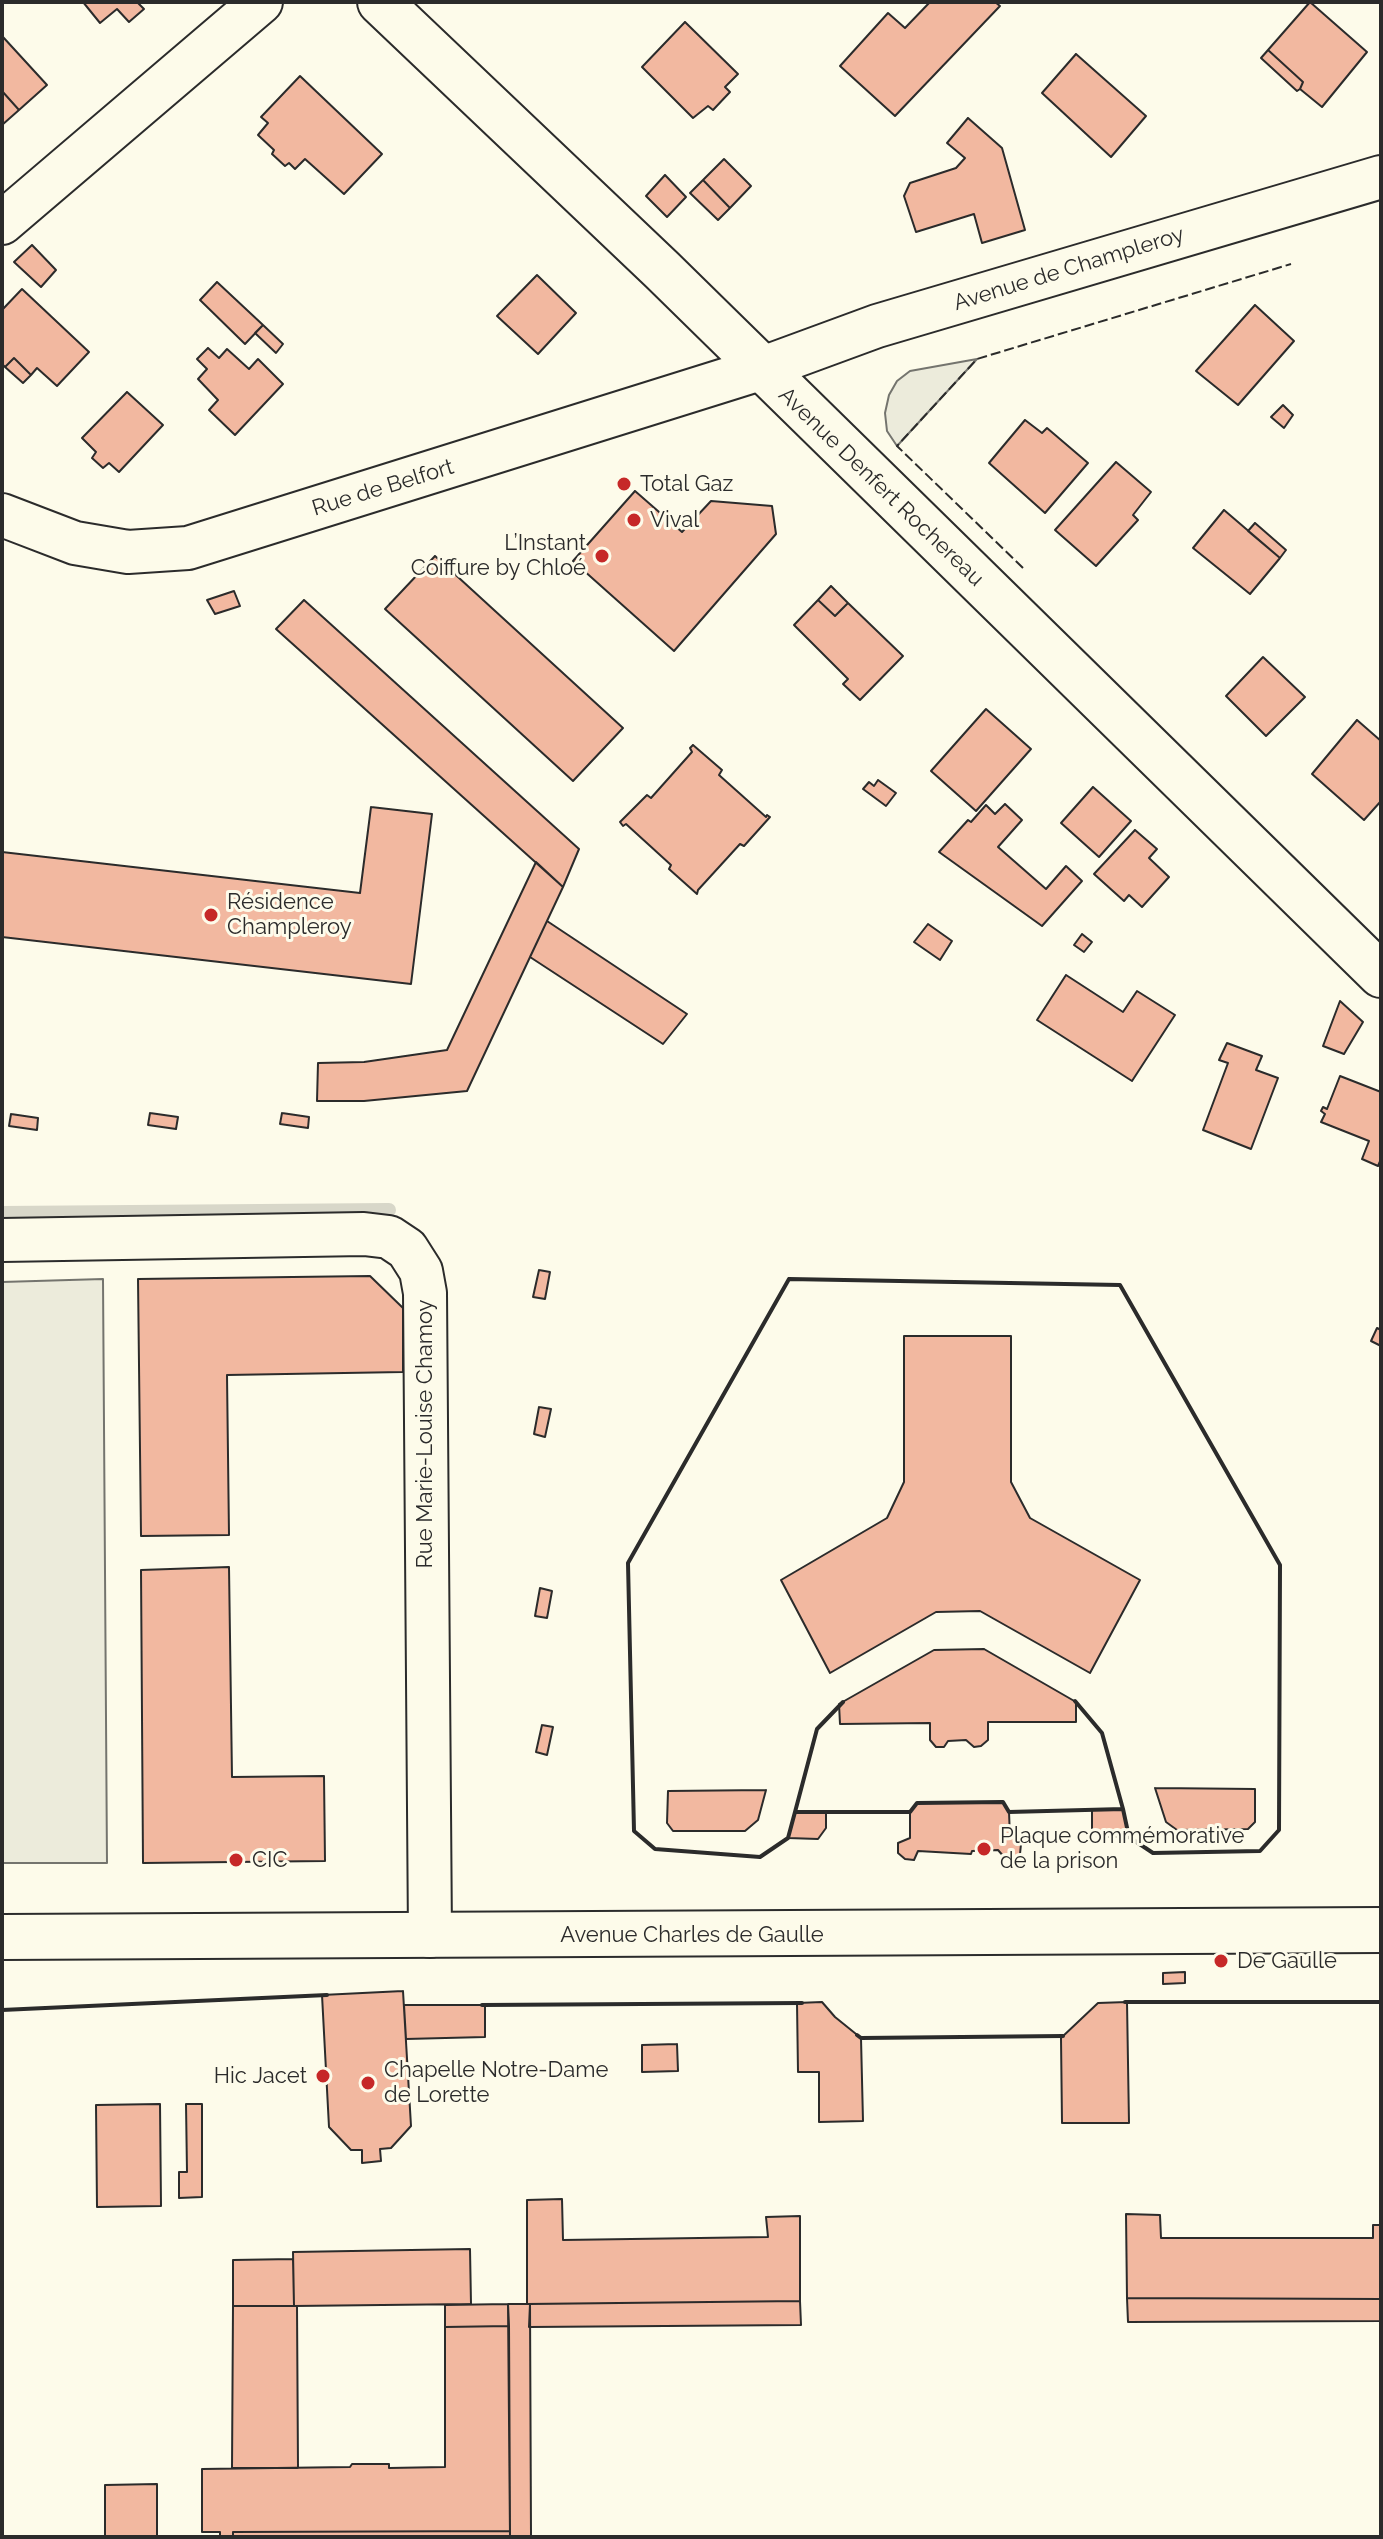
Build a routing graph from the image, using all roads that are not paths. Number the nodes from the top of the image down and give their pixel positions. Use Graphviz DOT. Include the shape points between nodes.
graph roads {
  1 [pos="261,2"];
  2 [pos="380,2"];
  3 [pos="1381,177"];
  4 [pos="2,223"];
  5 [pos="760,369"];
  6 [pos="2,515"];
  7 [pos="1381,975"];
  8 [pos="2,1240"];
  9 [pos="1381,1930"];
  10 [pos="430,1936"];
  11 [pos="2,1937"];
  1 -- 4 [label="street"];
  2 -- 5 [label="street, Avenue Denfert Rochereau"];
  3 -- 5 [label="street, Avenue de Champleroy" via="889,322"];
  5 -- 6 [label="street, Rue de Belfort" via="188,548 101,548"];
  5 -- 7 [label="street, Avenue Denfert Rochereau"];
  8 -- 10 [label="street, Rue Marie-Louise Chamoy" via="364,1234 389,1237 407,1249 421,1271"];
  9 -- 10 [label="street, Avenue Charles de Gaulle"];
  10 -- 11 [label="street, Avenue Charles de Gaulle"];
}
